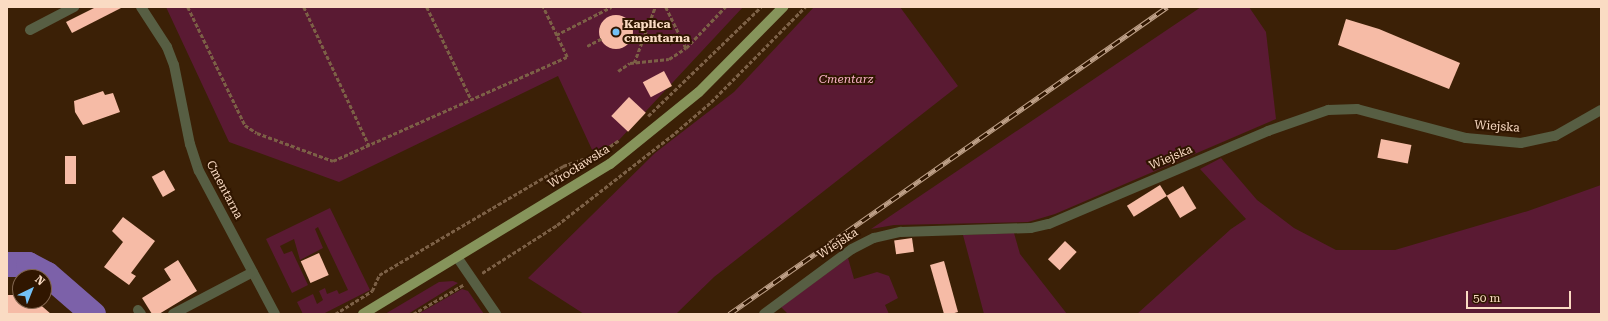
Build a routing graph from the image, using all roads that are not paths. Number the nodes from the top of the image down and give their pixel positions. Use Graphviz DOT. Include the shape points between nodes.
graph roads {
  1 [pos="74,7"];
  2 [pos="141,7"];
  3 [pos="782,7"];
  4 [pos="30,30"];
  5 [pos="1601,110"];
  6 [pos="457,257"];
  7 [pos="253,272"];
  8 [pos="180,312"];
  9 [pos="275,314"];
  10 [pos="363,314"];
  11 [pos="496,314"];
  12 [pos="764,314"];
  1 -- 4 [label="street"];
  2 -- 7 [label="street, Cmentarna" via="167,47 174,65 190,144 199,171"];
  3 -- 6 [label="main road, Wrocławska" via="699,92 610,164"];
  5 -- 12 [label="street, Wiejska" via="1578,126 1555,136 1521,143 1466,138 1345,107 1301,118 1050,224 1031,228 901,232 874,238 852,249"];
  6 -- 10 [label="main road, Wrocławska"];
  6 -- 11 [label="street"];
  7 -- 8 [label="street"];
  7 -- 9 [label="street, Cmentarna"];
}
